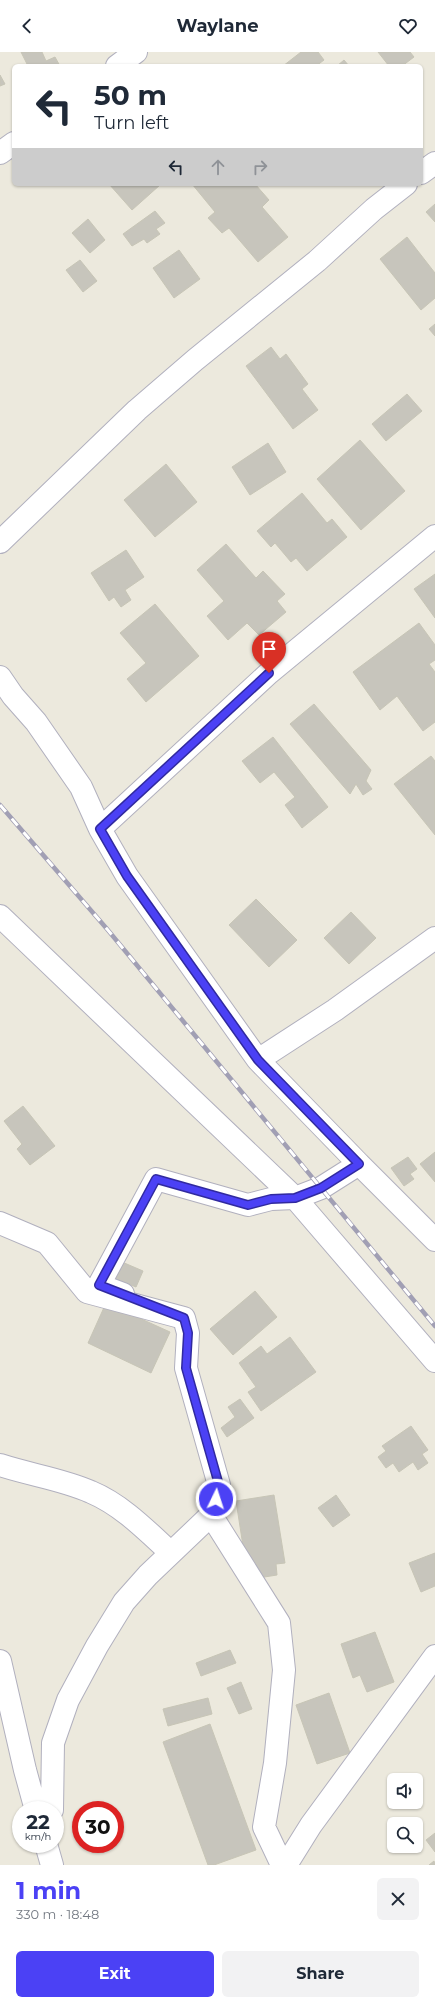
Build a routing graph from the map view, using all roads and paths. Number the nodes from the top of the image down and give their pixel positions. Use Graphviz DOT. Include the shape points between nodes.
graph roads {
  1 [pos="136,52"];
  2 [pos="120,64"];
  3 [pos="12,144"];
  4 [pos="0,153"];
  5 [pos="435,162"];
  6 [pos="423,171"];
  7 [pos="403,186"];
  8 [pos="435,536"];
  9 [pos="0,542"];
  10 [pos="0,677"];
  11 [pos="100,829"];
  12 [pos="0,916"];
  13 [pos="435,938"];
  14 [pos="258,1060"];
  15 [pos="359,1164"];
  16 [pos="295,1198"];
  17 [pos="0,1223"];
  18 [pos="435,1240"];
  19 [pos="184,1318"];
  20 [pos="435,1361"];
  21 [pos="0,1465"];
  22 [pos="211,1515"];
  23 [pos="172,1553"];
  24 [pos="435,1656"];
  25 [pos="0,1661"];
  26 [pos="34,1801"];
  27 [pos="52,1801"];
  28 [pos="49,1853"];
  29 [pos="52,1853"];
  30 [pos="53,1865"];
  31 [pos="282,1865"];
  32 [pos="286,1865"];
  1 -- 2 [label="street"];
  3 -- 4 [label="street"];
  5 -- 6 [label="street"];
  7 -- 9 [label="street" via="137,410"];
  8 -- 11 [label="street" via="269,673"];
  10 -- 11 [label="street" via="36,722 81,787"];
  11 -- 14 [label="street" via="127,876"];
  12 -- 16 [label="street"];
  13 -- 14 [label="street" via="335,1010"];
  14 -- 15 [label="street"];
  15 -- 16 [label="street" via="321,1188"];
  15 -- 18 [label="street"];
  16 -- 19 [label="street" via="271,1199 248,1205 156,1179 99,1285"];
  16 -- 20 [label="street"];
  17 -- 19 [label="street" via="47,1243 87,1292"];
  19 -- 22 [label="street" via="188,1333 186,1368 219,1485"];
  21 -- 23 [label="street" via="70,1483 93,1492 125,1511"];
  22 -- 23 [label="street"];
  22 -- 31 [label="street" via="280,1623 284,1670 275,1762 264,1826"];
  23 -- 27 [label="street" via="124,1602 68,1700 53,1743"];
  24 -- 32 [label="street" via="311,1825"];
  25 -- 26 [label="street"];
  28 -- 30 [label="street"];
  29 -- 30 [label="street"];
}
